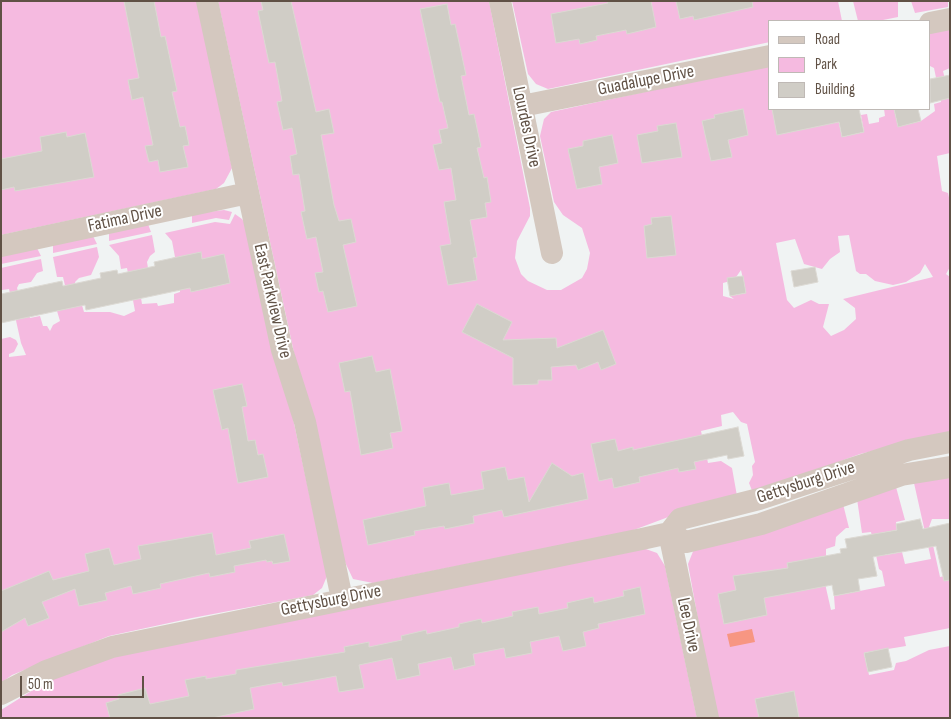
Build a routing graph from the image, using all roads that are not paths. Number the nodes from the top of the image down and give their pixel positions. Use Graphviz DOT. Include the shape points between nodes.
graph roads {
  1 [pos="207,1"];
  2 [pos="500,1"];
  3 [pos="950,19"];
  4 [pos="931,23"];
  5 [pos="768,56"];
  6 [pos="522,106"];
  7 [pos="248,192"];
  8 [pos="1,246"];
  9 [pos="552,253"];
  10 [pos="950,442"];
  11 [pos="950,466"];
  12 [pos="669,533"];
  13 [pos="342,599"];
  14 [pos="1,694"];
  15 [pos="708,718"];
  1 -- 7 [label="street, East Parkview Drive"];
  2 -- 6 [label="street, Lourdes Drive"];
  3 -- 4 [label="street"];
  5 -- 6 [label="street, Guadalupe Drive"];
  6 -- 9 [label="street, Lourdes Drive"];
  7 -- 8 [label="street, Fatima Drive"];
  7 -- 13 [label="street, East Parkview Drive" via="282,350 305,422"];
  10 -- 12 [label="street, Gettysburg Drive" via="909,450 759,499 680,519"];
  11 -- 12 [label="street, Gettysburg Drive" via="901,476 761,524 686,542"];
  12 -- 13 [label="street, Gettysburg Drive"];
  12 -- 15 [label="street, Lee Drive"];
  13 -- 14 [label="street, Gettysburg Drive" via="112,646 46,671"];
}
